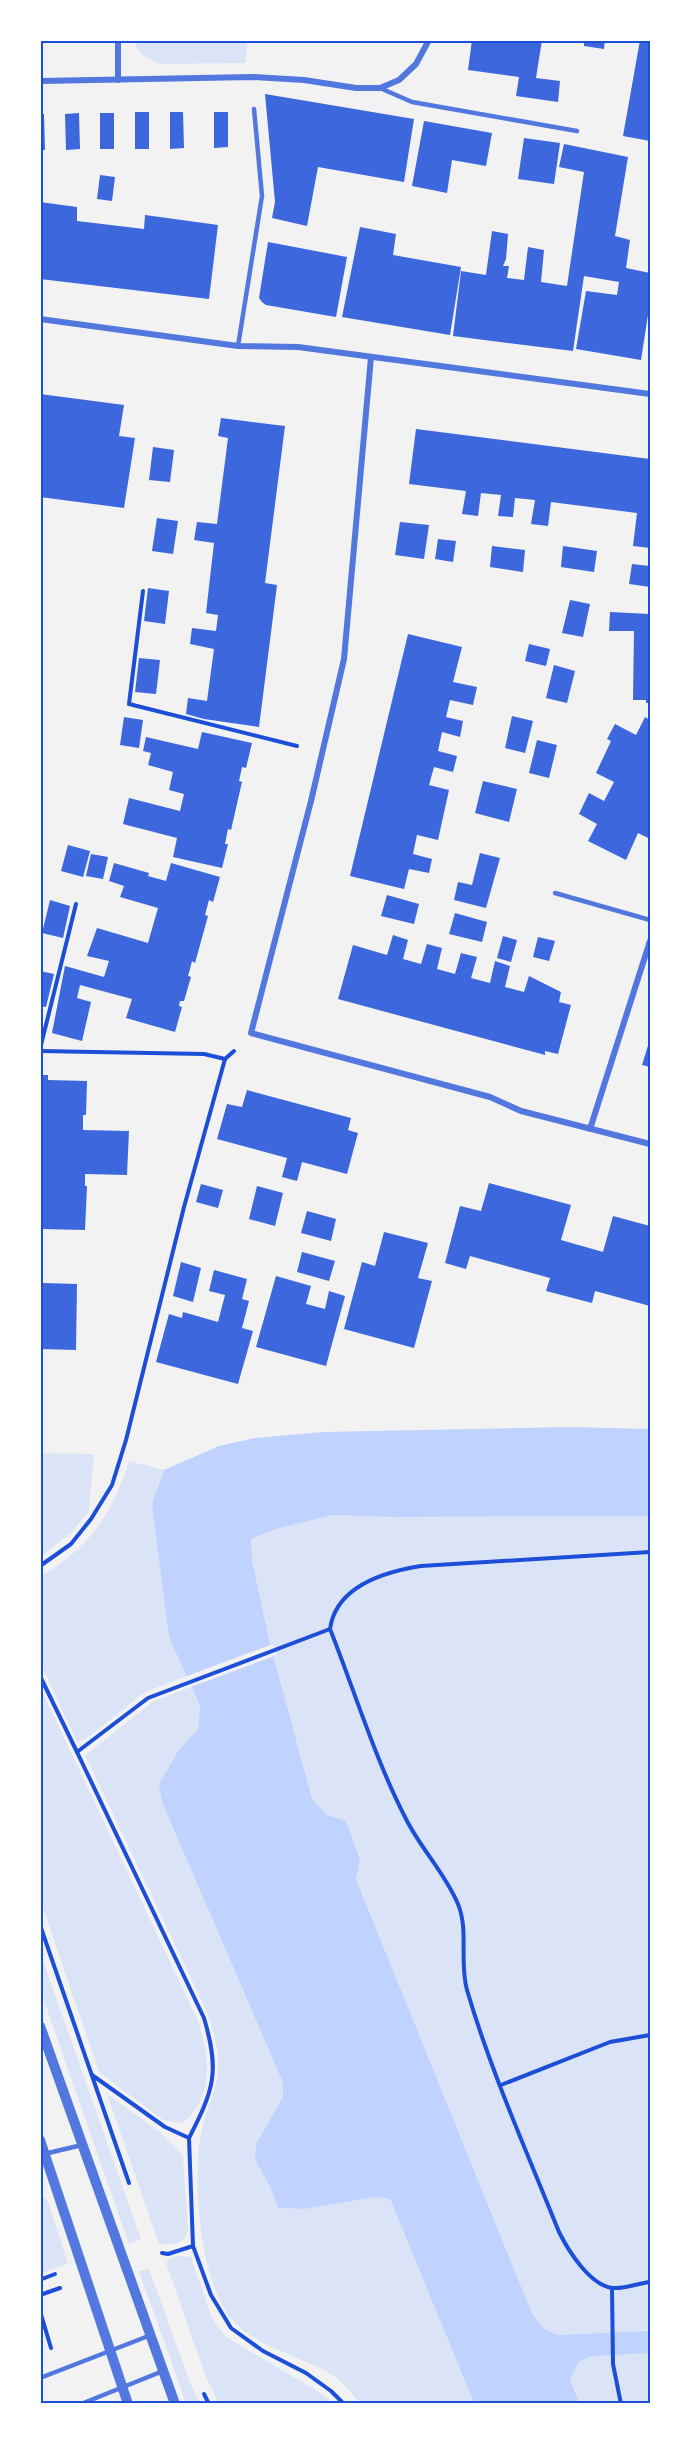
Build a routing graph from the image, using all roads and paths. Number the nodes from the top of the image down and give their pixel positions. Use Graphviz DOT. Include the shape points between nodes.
graph roads {
  1 [pos="118,40"];
  2 [pos="429,40"];
  3 [pos="118,80"];
  4 [pos="40,81"];
  5 [pos="380,88"];
  6 [pos="254,109"];
  7 [pos="577,131"];
  8 [pos="40,319"];
  9 [pos="238,346"];
  10 [pos="371,357"];
  11 [pos="651,394"];
  12 [pos="143,591"];
  13 [pos="322,753"];
  14 [pos="555,893"];
  15 [pos="76,904"];
  16 [pos="651,920"];
  17 [pos="651,941"];
  18 [pos="251,1033"];
  19 [pos="40,1050"];
  20 [pos="225,1059"];
  21 [pos="590,1129"];
  22 [pos="651,1144"];
  23 [pos="651,1552"];
  24 [pos="40,1566"];
  25 [pos="330,1629"];
  26 [pos="40,1676"];
  27 [pos="77,1752"];
  28 [pos="40,1925"];
  29 [pos="40,2026"];
  30 [pos="651,2035"];
  31 [pos="92,2075"];
  32 [pos="501,2085"];
  33 [pos="189,2138"];
  34 [pos="40,2140"];
  35 [pos="82,2145"];
  36 [pos="43,2154"];
  37 [pos="130,2184"];
  38 [pos="193,2246"];
  39 [pos="162,2253"];
  40 [pos="651,2282"];
  41 [pos="612,2288"];
  42 [pos="151,2335"];
  43 [pos="110,2351"];
  44 [pos="163,2371"];
  45 [pos="40,2378"];
  46 [pos="123,2388"];
  47 [pos="81,2403"];
  48 [pos="128,2403"];
  49 [pos="175,2403"];
  50 [pos="344,2403"];
  51 [pos="621,2403"];
  1 -- 3 [label="street"];
  2 -- 5 [label="street" via="416,64 399,80"];
  3 -- 4 [label="street"];
  3 -- 5 [label="street" via="252,77"];
  5 -- 7 [label="lane" via="412,102"];
  6 -- 9 [label="lane" via="262,196"];
  8 -- 9 [label="street"];
  9 -- 10 [label="street" via="298,347"];
  10 -- 11 [label="street"];
  10 -- 13 [label="street" via="344,659"];
  12 -- 13 [label="path" via="129,704"];
  13 -- 18 [label="street"];
  14 -- 16 [label="lane"];
  15 -- 19 [label="path"];
  17 -- 21 [label="street"];
  18 -- 20 [label="path"];
  18 -- 21 [label="street" via="490,1096 521,1111"];
  19 -- 20 [label="path" via="204,1054"];
  20 -- 24 [label="path" via="112,1485 71,1544"];
  21 -- 22 [label="street"];
  23 -- 25 [label="path" via="398,1570 355,1589 332,1613"];
  25 -- 27 [label="path" via="148,1698"];
  25 -- 32 [label="path" via="394,1795 459,1906 464,1979 476,2023"];
  26 -- 27 [label="path"];
  27 -- 33 [label="path" via="204,2018 214,2063 212,2082"];
  28 -- 31 [label="path"];
  29 -- 35 [label="street"];
  30 -- 32 [label="path" via="610,2042"];
  31 -- 33 [label="path" via="165,2127"];
  31 -- 37 [label="path"];
  32 -- 41 [label="path" via="569,2252 583,2270"];
  33 -- 38 [label="path"];
  34 -- 36 [label="street"];
  35 -- 36 [label="lane"];
  35 -- 42 [label="street"];
  36 -- 43 [label="street"];
  38 -- 39 [label="path"];
  38 -- 50 [label="path" via="211,2295 231,2328 306,2373"];
  40 -- 41 [label="path"];
  41 -- 51 [label="path" via="613,2364"];
  42 -- 43 [label="lane"];
  42 -- 44 [label="street"];
  43 -- 45 [label="lane"];
  43 -- 46 [label="street"];
  44 -- 46 [label="lane"];
  44 -- 49 [label="street"];
  46 -- 47 [label="lane"];
  46 -- 48 [label="street"];
}
